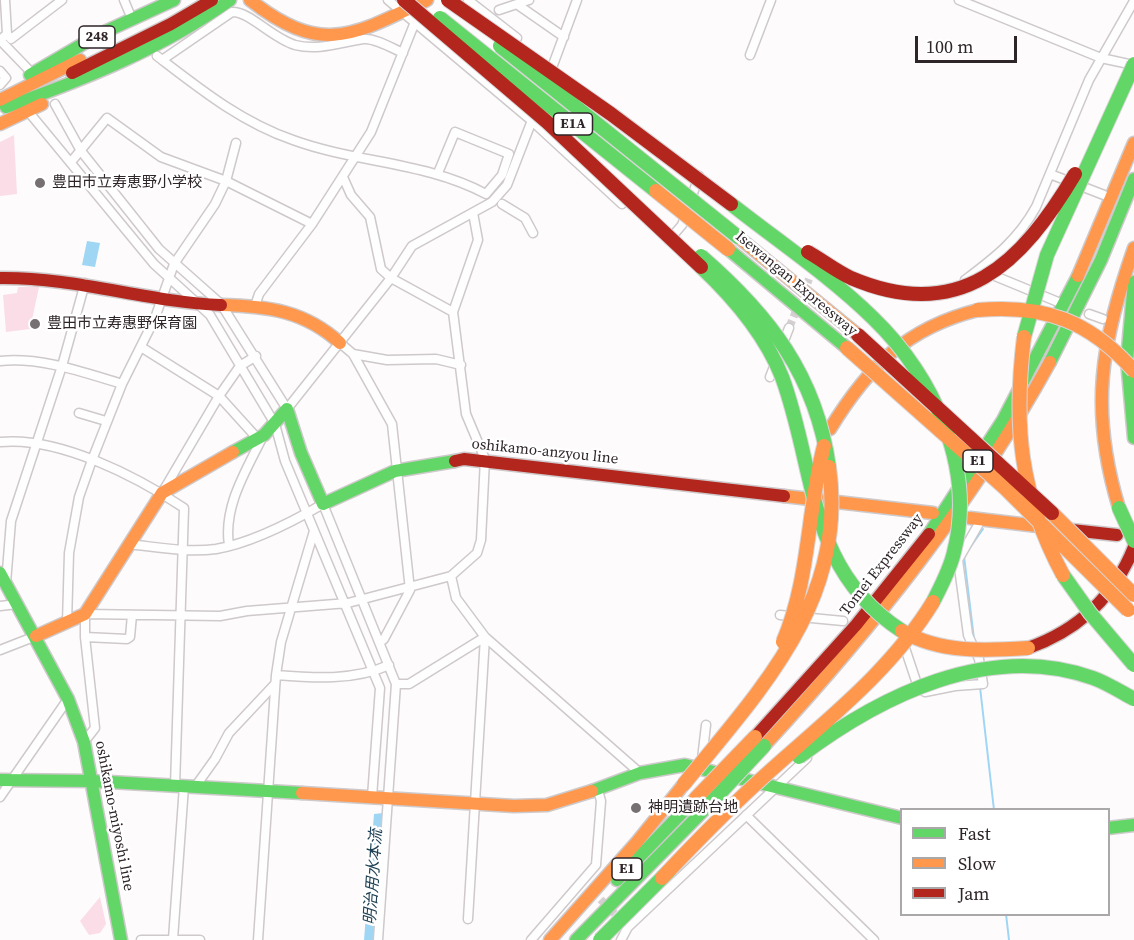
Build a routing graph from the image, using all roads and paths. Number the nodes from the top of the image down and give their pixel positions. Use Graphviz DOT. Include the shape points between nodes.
graph roads {
  1 [pos="5,0"];
  2 [pos="62,0"];
  3 [pos="124,0"];
  4 [pos="174,0"];
  5 [pos="195,0"];
  6 [pos="212,0"];
  7 [pos="230,0"];
  8 [pos="250,0"];
  9 [pos="388,0"];
  10 [pos="418,0"];
  11 [pos="428,0"];
  12 [pos="446,0"];
  13 [pos="468,0"];
  14 [pos="529,0"];
  15 [pos="577,0"];
  16 [pos="771,0"];
  17 [pos="959,0"];
  18 [pos="1134,1"];
  19 [pos="518,5"];
  20 [pos="403,6"];
  21 [pos="499,10"];
  22 [pos="129,12"];
  23 [pos="169,20"];
  24 [pos="415,22"];
  25 [pos="564,37"];
  26 [pos="2,38"];
  27 [pos="403,52"];
  28 [pos="750,55"];
  29 [pos="1134,56"];
  30 [pos="1101,58"];
  31 [pos="1134,64"];
  32 [pos="553,65"];
  33 [pos="0,71"];
  34 [pos="29,93"];
  35 [pos="1,103"];
  36 [pos="532,121"];
  37 [pos="0,124"];
  38 [pos="236,143"];
  39 [pos="1134,143"];
  40 [pos="81,150"];
  41 [pos="356,157"];
  42 [pos="71,162"];
  43 [pos="591,163"];
  44 [pos="684,168"];
  45 [pos="438,173"];
  46 [pos="700,173"];
  47 [pos="1050,174"];
  48 [pos="343,177"];
  49 [pos="1134,179"];
  50 [pos="226,181"];
  51 [pos="1104,195"];
  52 [pos="502,204"];
  53 [pos="473,213"];
  54 [pos="312,224"];
  55 [pos="533,233"];
  56 [pos="1134,248"];
  57 [pos="815,261"];
  58 [pos="174,264"];
  59 [pos="978,270"];
  60 [pos="168,276"];
  61 [pos="0,278"];
  62 [pos="391,278"];
  63 [pos="809,279"];
  64 [pos="1134,282"];
  65 [pos="85,283"];
  66 [pos="163,296"];
  67 [pos="1058,302"];
  68 [pos="196,303"];
  69 [pos="218,304"];
  70 [pos="255,306"];
  71 [pos="453,312"];
  72 [pos="1089,314"];
  73 [pos="1103,319"];
  74 [pos="789,328"];
  75 [pos="340,343"];
  76 [pos="141,346"];
  77 [pos="352,354"];
  78 [pos="256,356"];
  79 [pos="0,361"];
  80 [pos="461,365"];
  81 [pos="62,366"];
  82 [pos="240,366"];
  83 [pos="1134,371"];
  84 [pos="770,377"];
  85 [pos="122,384"];
  86 [pos="219,396"];
  87 [pos="79,413"];
  88 [pos="280,417"];
  89 [pos="106,421"];
  90 [pos="261,436"];
  91 [pos="1134,438"];
  92 [pos="0,442"];
  93 [pos="38,444"];
  94 [pos="92,459"];
  95 [pos="485,459"];
  96 [pos="395,471"];
  97 [pos="162,493"];
  98 [pos="321,505"];
  99 [pos="308,512"];
  100 [pos="933,513"];
  101 [pos="975,519"];
  102 [pos="314,531"];
  103 [pos="1117,535"];
  104 [pos="1134,541"];
  105 [pos="128,544"];
  106 [pos="229,545"];
  107 [pos="1134,547"];
  108 [pos="183,551"];
  109 [pos="451,576"];
  110 [pos="3,578"];
  111 [pos="410,586"];
  112 [pos="1134,595"];
  113 [pos="360,600"];
  114 [pos="346,603"];
  115 [pos="17,604"];
  116 [pos="0,606"];
  117 [pos="291,607"];
  118 [pos="1131,613"];
  119 [pos="85,614"];
  120 [pos="132,615"];
  121 [pos="180,615"];
  122 [pos="780,615"];
  123 [pos="843,621"];
  124 [pos="67,623"];
  125 [pos="897,630"];
  126 [pos="36,636"];
  127 [pos="85,637"];
  128 [pos="485,637"];
  129 [pos="380,642"];
  130 [pos="0,650"];
  131 [pos="389,664"];
  132 [pos="1134,665"];
  133 [pos="375,671"];
  134 [pos="275,679"];
  135 [pos="396,684"];
  136 [pos="920,693"];
  137 [pos="68,699"];
  138 [pos="1134,699"];
  139 [pos="738,716"];
  140 [pos="706,725"];
  141 [pos="760,741"];
  142 [pos="84,742"];
  143 [pos="702,768"];
  144 [pos="640,773"];
  145 [pos="15,778"];
  146 [pos="0,780"];
  147 [pos="92,781"];
  148 [pos="184,787"];
  149 [pos="774,787"];
  150 [pos="598,790"];
  151 [pos="268,791"];
  152 [pos="0,797"];
  153 [pos="381,798"];
  154 [pos="701,803"];
  155 [pos="476,804"];
  156 [pos="746,815"];
  157 [pos="900,818"];
  158 [pos="1134,825"];
  159 [pos="1110,828"];
  160 [pos="662,878"];
  161 [pos="583,882"];
  162 [pos="591,889"];
  163 [pos="468,919"];
  164 [pos="173,939"];
  165 [pos="121,940"];
  166 [pos="141,940"];
  167 [pos="200,940"];
  168 [pos="258,940"];
  169 [pos="378,940"];
  170 [pos="531,940"];
  171 [pos="550,940"];
  172 [pos="558,940"];
  173 [pos="576,940"];
  174 [pos="600,940"];
  175 [pos="621,940"];
  176 [pos="874,940"];
  1 -- 26 [label="street"];
  2 -- 26 [label="street" via="11,39"];
  3 -- 22 [label="street"];
  4 -- 34 [label="main road, 248" via="65,53"];
  5 -- 23 [label="main road, 248"];
  6 -- 23 [label="main road, 248"];
  7 -- 34 [label="main road, 248" via="170,40 107,73"];
  8 -- 20 [label="main road" via="287,28 316,36 348,33"];
  9 -- 20 [label="street"];
  10 -- 118 [label="main road, Isewangan Expressway / E1A, bridge" via="847,348 1005,488"];
  11 -- 20 [label="main road"];
  12 -- 44 [label="main road, bridge" via="542,63"];
  12 -- 112 [label="main road, Isewangan Expressway / E1A, bridge" via="858,335 1016,477"];
  13 -- 32 [label="street"];
  14 -- 19 [label="street"];
  15 -- 25 [label="street"];
  16 -- 28 [label="street"];
  17 -- 30 [label="street"];
  18 -- 30 [label="street"];
  19 -- 21 [label="street"];
  19 -- 25 [label="street"];
  20 -- 24 [label="street"];
  20 -- 43 [label="main road, bridge"];
  23 -- 34 [label="main road, 248"];
  24 -- 27 [label="street"];
  24 -- 36 [label="street"];
  25 -- 32 [label="street"];
  26 -- 34 [label="street"];
  27 -- 41 [label="street" via="371,132"];
  27 -- 41 [label="street" via="366,38 330,46 298,45 279,39 243,11 232,12 160,58 225,108 292,140"];
  29 -- 44 [label="main road, bridge" via="1044,226 997,272 957,289 903,294 850,279"];
  30 -- 31 [label="street"];
  30 -- 47 [label="street" via="1073,114"];
  31 -- 132 [label="main road, bridge" via="1047,255 1026,320 1017,411 1026,486 1047,546 1082,604"];
  32 -- 36 [label="street"];
  32 -- 46 [label="street"];
  33 -- 34 [label="street"];
  34 -- 35 [label="main road, 248"];
  34 -- 35 [label="main road, 248"];
  34 -- 37 [label="main road, 248"];
  34 -- 40 [label="street"];
  34 -- 42 [label="street"];
  36 -- 46 [label="street" via="666,243 682,225"];
  36 -- 53 [label="street" via="507,185 492,202"];
  38 -- 50 [label="street"];
  39 -- 141 [label="main road, Tomei Expressway / E1" via="1063,309 1007,414 949,506 893,581"];
  40 -- 42 [label="street"];
  40 -- 50 [label="street" via="107,118 161,157"];
  40 -- 58 [label="street"];
  41 -- 45 [label="street"];
  41 -- 48 [label="street"];
  42 -- 60 [label="street" via="135,242"];
  43 -- 107 [label="main road, bridge" via="722,289 765,342 783,380 825,539 842,573 860,597 899,630 926,643 980,651 1028,648 1060,635 1095,609 1114,586"];
  43 -- 139 [label="main road, bridge" via="728,279 761,312 796,364 815,404 825,438 832,489 825,563 800,630"];
  44 -- 160 [label="main road, bridge" via="828,281 894,340 926,384 944,420 953,452 958,501 955,549 948,573 904,642 870,680 735,802"];
  45 -- 45 [label="street" via="455,132 509,154 502,176 486,194"];
  46 -- 57 [label="street"];
  47 -- 51 [label="street"];
  47 -- 59 [label="street" via="1025,227 1010,245"];
  48 -- 54 [label="street"];
  48 -- 62 [label="street" via="351,195 370,217 381,269"];
  49 -- 141 [label="main road, Tomei Expressway / E1" via="1089,286 994,461 883,615"];
  50 -- 54 [label="street"];
  50 -- 58 [label="street"];
  52 -- 55 [label="street" via="525,218"];
  53 -- 62 [label="street" via="412,246"];
  53 -- 71 [label="street" via="478,240"];
  54 -- 70 [label="street" via="259,294"];
  56 -- 104 [label="main road, bridge" via="1112,313 1099,386 1101,442 1119,508"];
  57 -- 59 [label="street" via="866,288 899,297 946,293"];
  57 -- 63 [label="street"];
  58 -- 60 [label="street"];
  58 -- 69 [label="street"];
  59 -- 67 [label="street"];
  60 -- 66 [label="street"];
  60 -- 68 [label="street"];
  61 -- 65 [label="main road" via="37,277"];
  62 -- 71 [label="street"];
  62 -- 75 [label="street"];
  64 -- 91 [label="main road" via="1125,372"];
  65 -- 66 [label="main road"];
  65 -- 81 [label="street"];
  66 -- 68 [label="main road"];
  66 -- 76 [label="street"];
  68 -- 69 [label="main road"];
  68 -- 82 [label="street" via="210,315"];
  69 -- 70 [label="main road"];
  69 -- 78 [label="street"];
  70 -- 75 [label="main road" via="289,311 312,320"];
  71 -- 80 [label="street"];
  72 -- 73 [label="street"];
  74 -- 84 [label="street"];
  75 -- 77 [label="street"];
  75 -- 88 [label="street"];
  76 -- 85 [label="street"];
  76 -- 86 [label="street"];
  77 -- 80 [label="street" via="387,360 436,359"];
  77 -- 96 [label="street" via="389,414"];
  78 -- 82 [label="street"];
  78 -- 88 [label="street"];
  79 -- 81 [label="street" via="16,359"];
  80 -- 95 [label="street" via="466,414"];
  81 -- 85 [label="street"];
  81 -- 93 [label="street"];
  82 -- 86 [label="street"];
  82 -- 88 [label="street"];
  83 -- 139 [label="main road, bridge" via="1115,349 1078,323 1015,308 978,310 947,319 888,352 853,392 830,429 813,488 797,607 769,668"];
  85 -- 89 [label="street"];
  86 -- 90 [label="street"];
  86 -- 97 [label="street"];
  87 -- 89 [label="street"];
  88 -- 90 [label="main road"];
  88 -- 98 [label="main road" via="301,453"];
  88 -- 99 [label="street" via="285,461"];
  89 -- 94 [label="street"];
  90 -- 97 [label="main road"];
  90 -- 106 [label="street" via="228,517"];
  92 -- 93 [label="street" via="20,440"];
  93 -- 94 [label="street"];
  93 -- 110 [label="street" via="12,521"];
  94 -- 97 [label="street"];
  94 -- 124 [label="street" via="79,497 69,553"];
  95 -- 96 [label="main road, oshikamo-anzyou line"];
  95 -- 100 [label="main road, oshikamo-anzyou line"];
  95 -- 109 [label="street" via="480,547"];
  96 -- 98 [label="main road, oshikamo-anzyou line"];
  96 -- 111 [label="street"];
  97 -- 105 [label="main road"];
  97 -- 108 [label="street" via="184,508"];
  98 -- 99 [label="street"];
  98 -- 113 [label="street"];
  99 -- 102 [label="street"];
  99 -- 106 [label="street"];
  101 -- 103 [label="main road"];
  101 -- 136 [label="street" via="958,560 968,635 983,684"];
  102 -- 114 [label="street"];
  102 -- 117 [label="street"];
  105 -- 108 [label="street"];
  105 -- 119 [label="main road"];
  106 -- 108 [label="street"];
  108 -- 121 [label="street"];
  109 -- 111 [label="street"];
  109 -- 128 [label="street" via="456,598"];
  110 -- 115 [label="main road, oshikamo-miyoshi line"];
  111 -- 113 [label="street"];
  111 -- 129 [label="street"];
  113 -- 114 [label="street"];
  113 -- 129 [label="street"];
  114 -- 117 [label="street"];
  114 -- 133 [label="street"];
  115 -- 116 [label="street"];
  115 -- 126 [label="main road, oshikamo-miyoshi line"];
  117 -- 121 [label="street" via="220,616"];
  117 -- 134 [label="street"];
  119 -- 120 [label="street"];
  119 -- 124 [label="main road"];
  119 -- 127 [label="street"];
  120 -- 121 [label="street"];
  120 -- 127 [label="street" via="127,639"];
  121 -- 148 [label="street"];
  122 -- 123 [label="street"];
  124 -- 126 [label="main road"];
  125 -- 136 [label="street"];
  126 -- 130 [label="street"];
  126 -- 137 [label="main road, oshikamo-miyoshi line"];
  127 -- 142 [label="street" via="95,728"];
  128 -- 135 [label="street" via="409,684"];
  128 -- 144 [label="street"];
  128 -- 155 [label="street"];
  129 -- 131 [label="street"];
  131 -- 133 [label="street"];
  131 -- 135 [label="street"];
  133 -- 134 [label="street"];
  133 -- 153 [label="street" via="380,687"];
  134 -- 148 [label="street" via="229,733 215,759"];
  134 -- 151 [label="street"];
  135 -- 153 [label="street"];
  136 -- 149 [label="street" via="867,717 808,757"];
  137 -- 142 [label="main road, oshikamo-miyoshi line"];
  137 -- 145 [label="street"];
  138 -- 160 [label="main road, bridge" via="1084,676 1034,667 989,669 922,687 863,713 808,749"];
  139 -- 171 [label="main road, bridge" via="637,842"];
  140 -- 143 [label="street"];
  141 -- 154 [label="main road, Tomei Expressway / E1, bridge"];
  142 -- 147 [label="main road, oshikamo-miyoshi line"];
  143 -- 144 [label="main road" via="686,765"];
  143 -- 149 [label="main road"];
  144 -- 150 [label="main road"];
  145 -- 146 [label="main road"];
  145 -- 147 [label="main road"];
  145 -- 152 [label="street"];
  147 -- 148 [label="main road"];
  147 -- 165 [label="main road, oshikamo-miyoshi line"];
  148 -- 151 [label="main road"];
  148 -- 164 [label="street"];
  149 -- 156 [label="street"];
  149 -- 157 [label="main road"];
  150 -- 155 [label="main road" via="547,805"];
  150 -- 161 [label="street" via="601,801 596,865"];
  151 -- 153 [label="main road"];
  151 -- 168 [label="street"];
  153 -- 155 [label="main road"];
  153 -- 169 [label="street"];
  154 -- 172 [label="main road, Tomei Expressway / E1"];
  154 -- 173 [label="main road, Tomei Expressway / E1"];
  155 -- 163 [label="street"];
  156 -- 175 [label="street" via="626,926"];
  156 -- 176 [label="street"];
  158 -- 159 [label="main road"];
  160 -- 174 [label="main road, bridge"];
  161 -- 162 [label="street"];
  161 -- 170 [label="street"];
  164 -- 166 [label="street"];
  164 -- 167 [label="street"];
}
